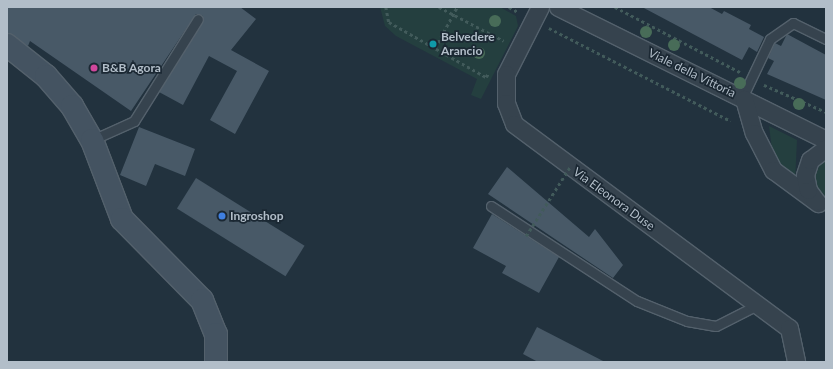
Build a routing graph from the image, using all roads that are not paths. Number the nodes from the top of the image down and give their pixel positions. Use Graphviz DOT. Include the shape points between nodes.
graph roads {
  1 [pos="558,7"];
  2 [pos="537,14"];
  3 [pos="198,19"];
  4 [pos="826,39"];
  5 [pos="7,45"];
  6 [pos="743,98"];
  7 [pos="92,140"];
  8 [pos="826,140"];
  9 [pos="826,148"];
  10 [pos="822,205"];
  11 [pos="491,206"];
  12 [pos="759,304"];
  13 [pos="216,362"];
  14 [pos="796,362"];
  1 -- 6 [label="street, Viale della Vittoria"];
  2 -- 12 [label="street, Via Eleonora Duse" via="509,47 505,81 511,117 518,129"];
  3 -- 7 [label="lane" via="134,120"];
  4 -- 6 [label="lane" via="793,23 770,38"];
  5 -- 7 [label="main road" via="60,90"];
  6 -- 8 [label="street, Viale della Vittoria"];
  6 -- 10 [label="street" via="754,133 773,170"];
  7 -- 13 [label="main road" via="122,219 189,286 211,316 216,334"];
  9 -- 10 [label="street" via="810,160 805,175 808,190"];
  11 -- 12 [label="lane" via="637,301 687,321 716,326"];
  12 -- 14 [label="street, Via Eleonora Duse" via="789,328"];
}
